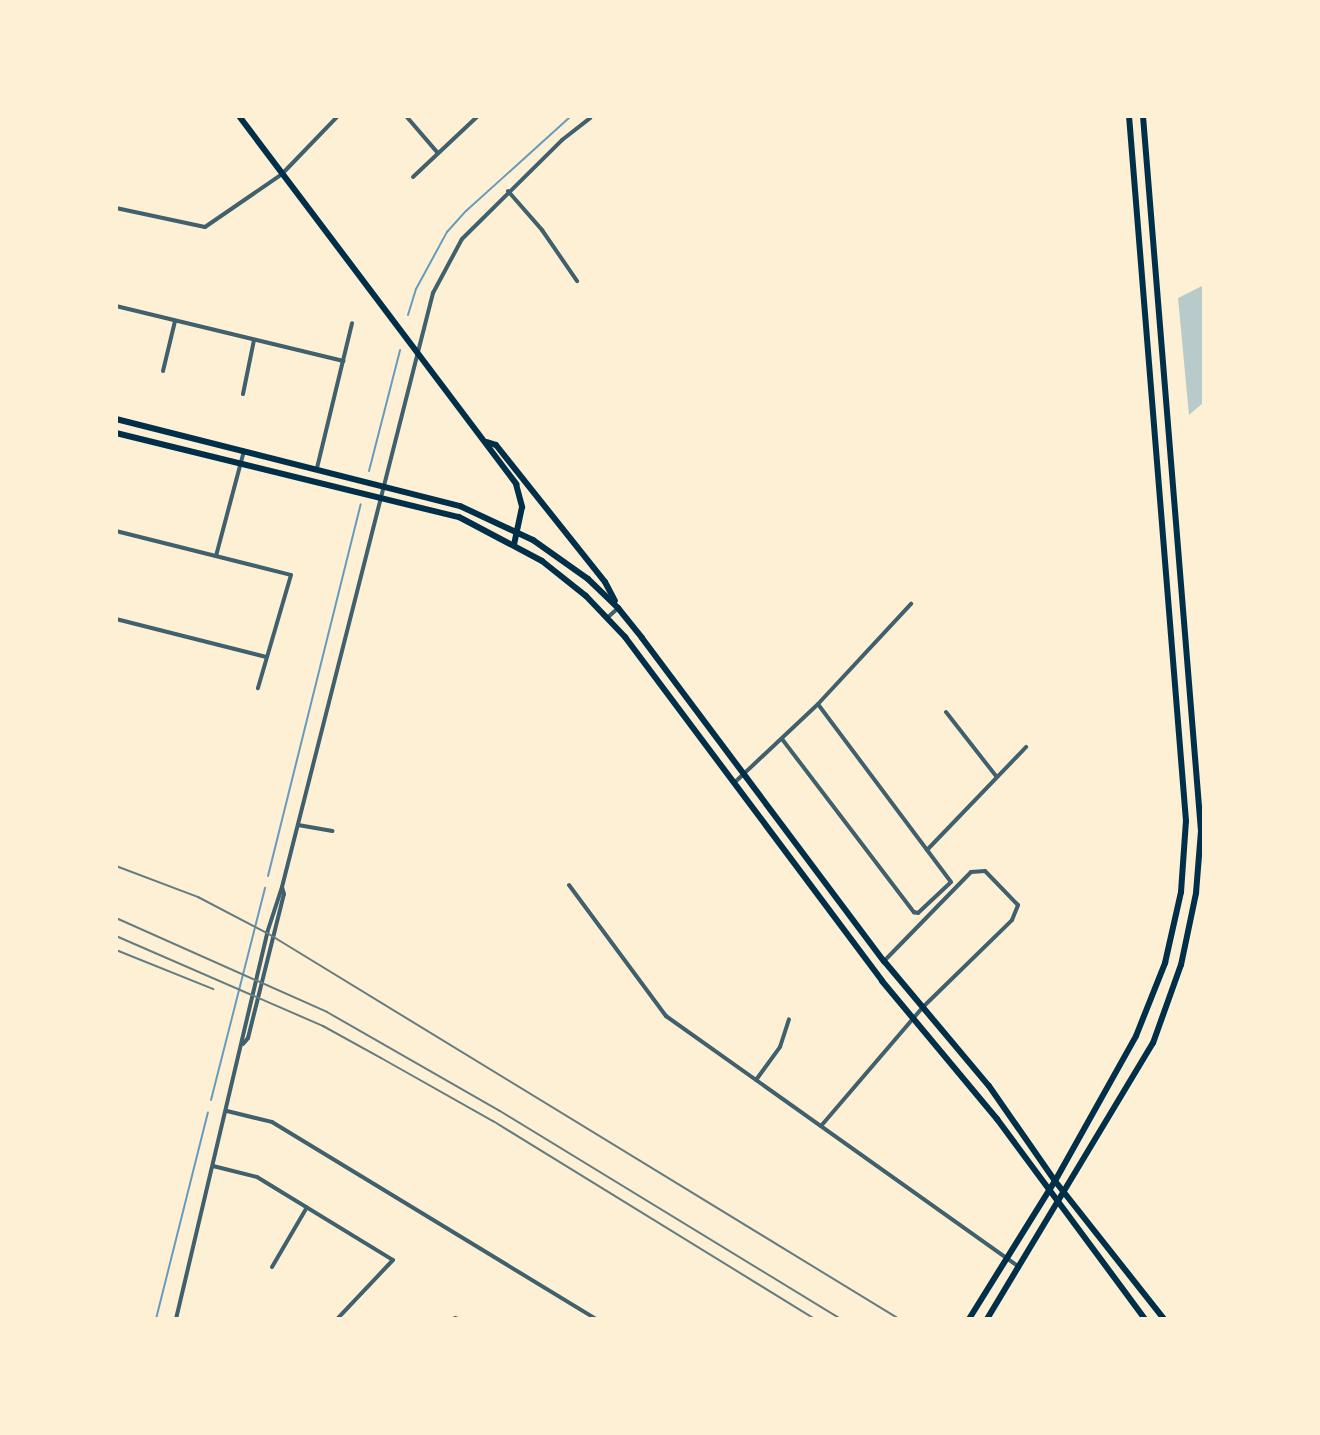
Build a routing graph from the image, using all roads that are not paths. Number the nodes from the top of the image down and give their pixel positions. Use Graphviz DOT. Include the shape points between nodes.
graph roads {
  1 [pos="239,116"];
  2 [pos="338,116"];
  3 [pos="406,116"];
  4 [pos="478,116"];
  5 [pos="1129,116"];
  6 [pos="1143,116"];
  7 [pos="590,118"];
  8 [pos="437,152"];
  9 [pos="282,174"];
  10 [pos="413,177"];
  11 [pos="508,191"];
  12 [pos="116,208"];
  13 [pos="577,281"];
  14 [pos="116,306"];
  15 [pos="175,321"];
  16 [pos="352,323"];
  17 [pos="254,340"];
  18 [pos="417,350"];
  19 [pos="343,361"];
  20 [pos="163,371"];
  21 [pos="243,394"];
  22 [pos="116,419"];
  23 [pos="116,433"];
  24 [pos="487,442"];
  25 [pos="244,451"];
  26 [pos="241,466"];
  27 [pos="317,468"];
  28 [pos="383,484"];
  29 [pos="379,498"];
  30 [pos="116,531"];
  31 [pos="517,531"];
  32 [pos="514,545"];
  33 [pos="216,556"];
  34 [pos="911,604"];
  35 [pos="618,608"];
  36 [pos="607,618"];
  37 [pos="116,619"];
  38 [pos="266,657"];
  39 [pos="258,688"];
  40 [pos="818,704"];
  41 [pos="946,712"];
  42 [pos="782,739"];
  43 [pos="1026,747"];
  44 [pos="744,774"];
  45 [pos="996,776"];
  46 [pos="734,783"];
  47 [pos="298,825"];
  48 [pos="332,831"];
  49 [pos="927,850"];
  50 [pos="569,885"];
  51 [pos="884,961"];
  52 [pos="923,1007"];
  53 [pos="913,1018"];
  54 [pos="789,1019"];
  55 [pos="756,1080"];
  56 [pos="227,1111"];
  57 [pos="821,1126"];
  58 [pos="212,1165"];
  59 [pos="1055,1181"];
  60 [pos="1049,1191"];
  61 [pos="1066,1192"];
  62 [pos="1058,1203"];
  63 [pos="307,1207"];
  64 [pos="1004,1259"];
  65 [pos="272,1267"];
  66 [pos="1019,1267"];
  67 [pos="176,1317"];
  68 [pos="183,1319"];
  69 [pos="337,1319"];
  70 [pos="596,1319"];
  71 [pos="969,1319"];
  72 [pos="987,1319"];
  73 [pos="1145,1319"];
  74 [pos="1164,1319"];
  1 -- 9 [label="main road"];
  2 -- 9 [label="street"];
  3 -- 8 [label="street"];
  4 -- 8 [label="street"];
  5 -- 59 [label="main road" via="1186,821 1181,892 1165,963 1136,1036"];
  6 -- 61 [label="main road" via="1201,831 1196,893 1181,965 1153,1043"];
  7 -- 11 [label="street"];
  8 -- 10 [label="street"];
  9 -- 12 [label="street" via="205,227"];
  9 -- 18 [label="main road"];
  11 -- 13 [label="street"];
  11 -- 18 [label="street" via="454,250 433,293"];
  14 -- 15 [label="street"];
  15 -- 17 [label="street"];
  15 -- 20 [label="street"];
  16 -- 19 [label="street"];
  17 -- 19 [label="street"];
  17 -- 21 [label="street"];
  18 -- 24 [label="main road"];
  18 -- 28 [label="street"];
  19 -- 27 [label="street"];
  22 -- 25 [label="main road"];
  23 -- 26 [label="main road"];
  24 -- 31 [label="main road" via="516,484 522,507"];
  24 -- 35 [label="main road" via="496,445 605,582"];
  25 -- 26 [label="street"];
  25 -- 27 [label="main road"];
  26 -- 29 [label="main road"];
  26 -- 33 [label="street"];
  27 -- 28 [label="main road"];
  28 -- 29 [label="street"];
  28 -- 31 [label="main road" via="460,506"];
  29 -- 32 [label="main road" via="459,517"];
  29 -- 47 [label="street"];
  30 -- 33 [label="street"];
  31 -- 32 [label="main road"];
  31 -- 35 [label="main road" via="568,563"];
  32 -- 36 [label="main road" via="569,581"];
  33 -- 38 [label="street" via="291,575"];
  34 -- 40 [label="street"];
  35 -- 36 [label="street"];
  35 -- 44 [label="main road"];
  36 -- 46 [label="main road"];
  37 -- 38 [label="street"];
  38 -- 39 [label="street"];
  40 -- 42 [label="street"];
  40 -- 49 [label="street"];
  41 -- 45 [label="street"];
  42 -- 44 [label="street"];
  42 -- 49 [label="street" via="918,913 951,882"];
  43 -- 45 [label="street"];
  44 -- 46 [label="street"];
  44 -- 51 [label="main road"];
  45 -- 49 [label="street"];
  46 -- 53 [label="main road"];
  47 -- 48 [label="street"];
  47 -- 56 [label="street" via="267,933"];
  50 -- 55 [label="street" via="666,1016"];
  51 -- 52 [label="main road"];
  51 -- 52 [label="street" via="971,872 985,871 1018,905 1012,920"];
  52 -- 53 [label="street"];
  52 -- 59 [label="main road" via="989,1086"];
  53 -- 57 [label="street"];
  53 -- 60 [label="main road"];
  54 -- 55 [label="street" via="780,1047"];
  55 -- 57 [label="street"];
  56 -- 58 [label="street"];
  56 -- 70 [label="street" via="272,1122"];
  57 -- 64 [label="street"];
  58 -- 63 [label="street" via="257,1177"];
  58 -- 67 [label="street"];
  59 -- 60 [label="main road"];
  59 -- 61 [label="main road"];
  60 -- 62 [label="main road"];
  60 -- 64 [label="main road"];
  61 -- 62 [label="main road"];
  61 -- 74 [label="main road"];
  62 -- 66 [label="main road"];
  62 -- 73 [label="main road"];
  63 -- 65 [label="street"];
  63 -- 69 [label="street" via="393,1260"];
  64 -- 66 [label="street"];
  64 -- 71 [label="main road"];
  66 -- 72 [label="main road"];
  67 -- 68 [label="street"];
}
